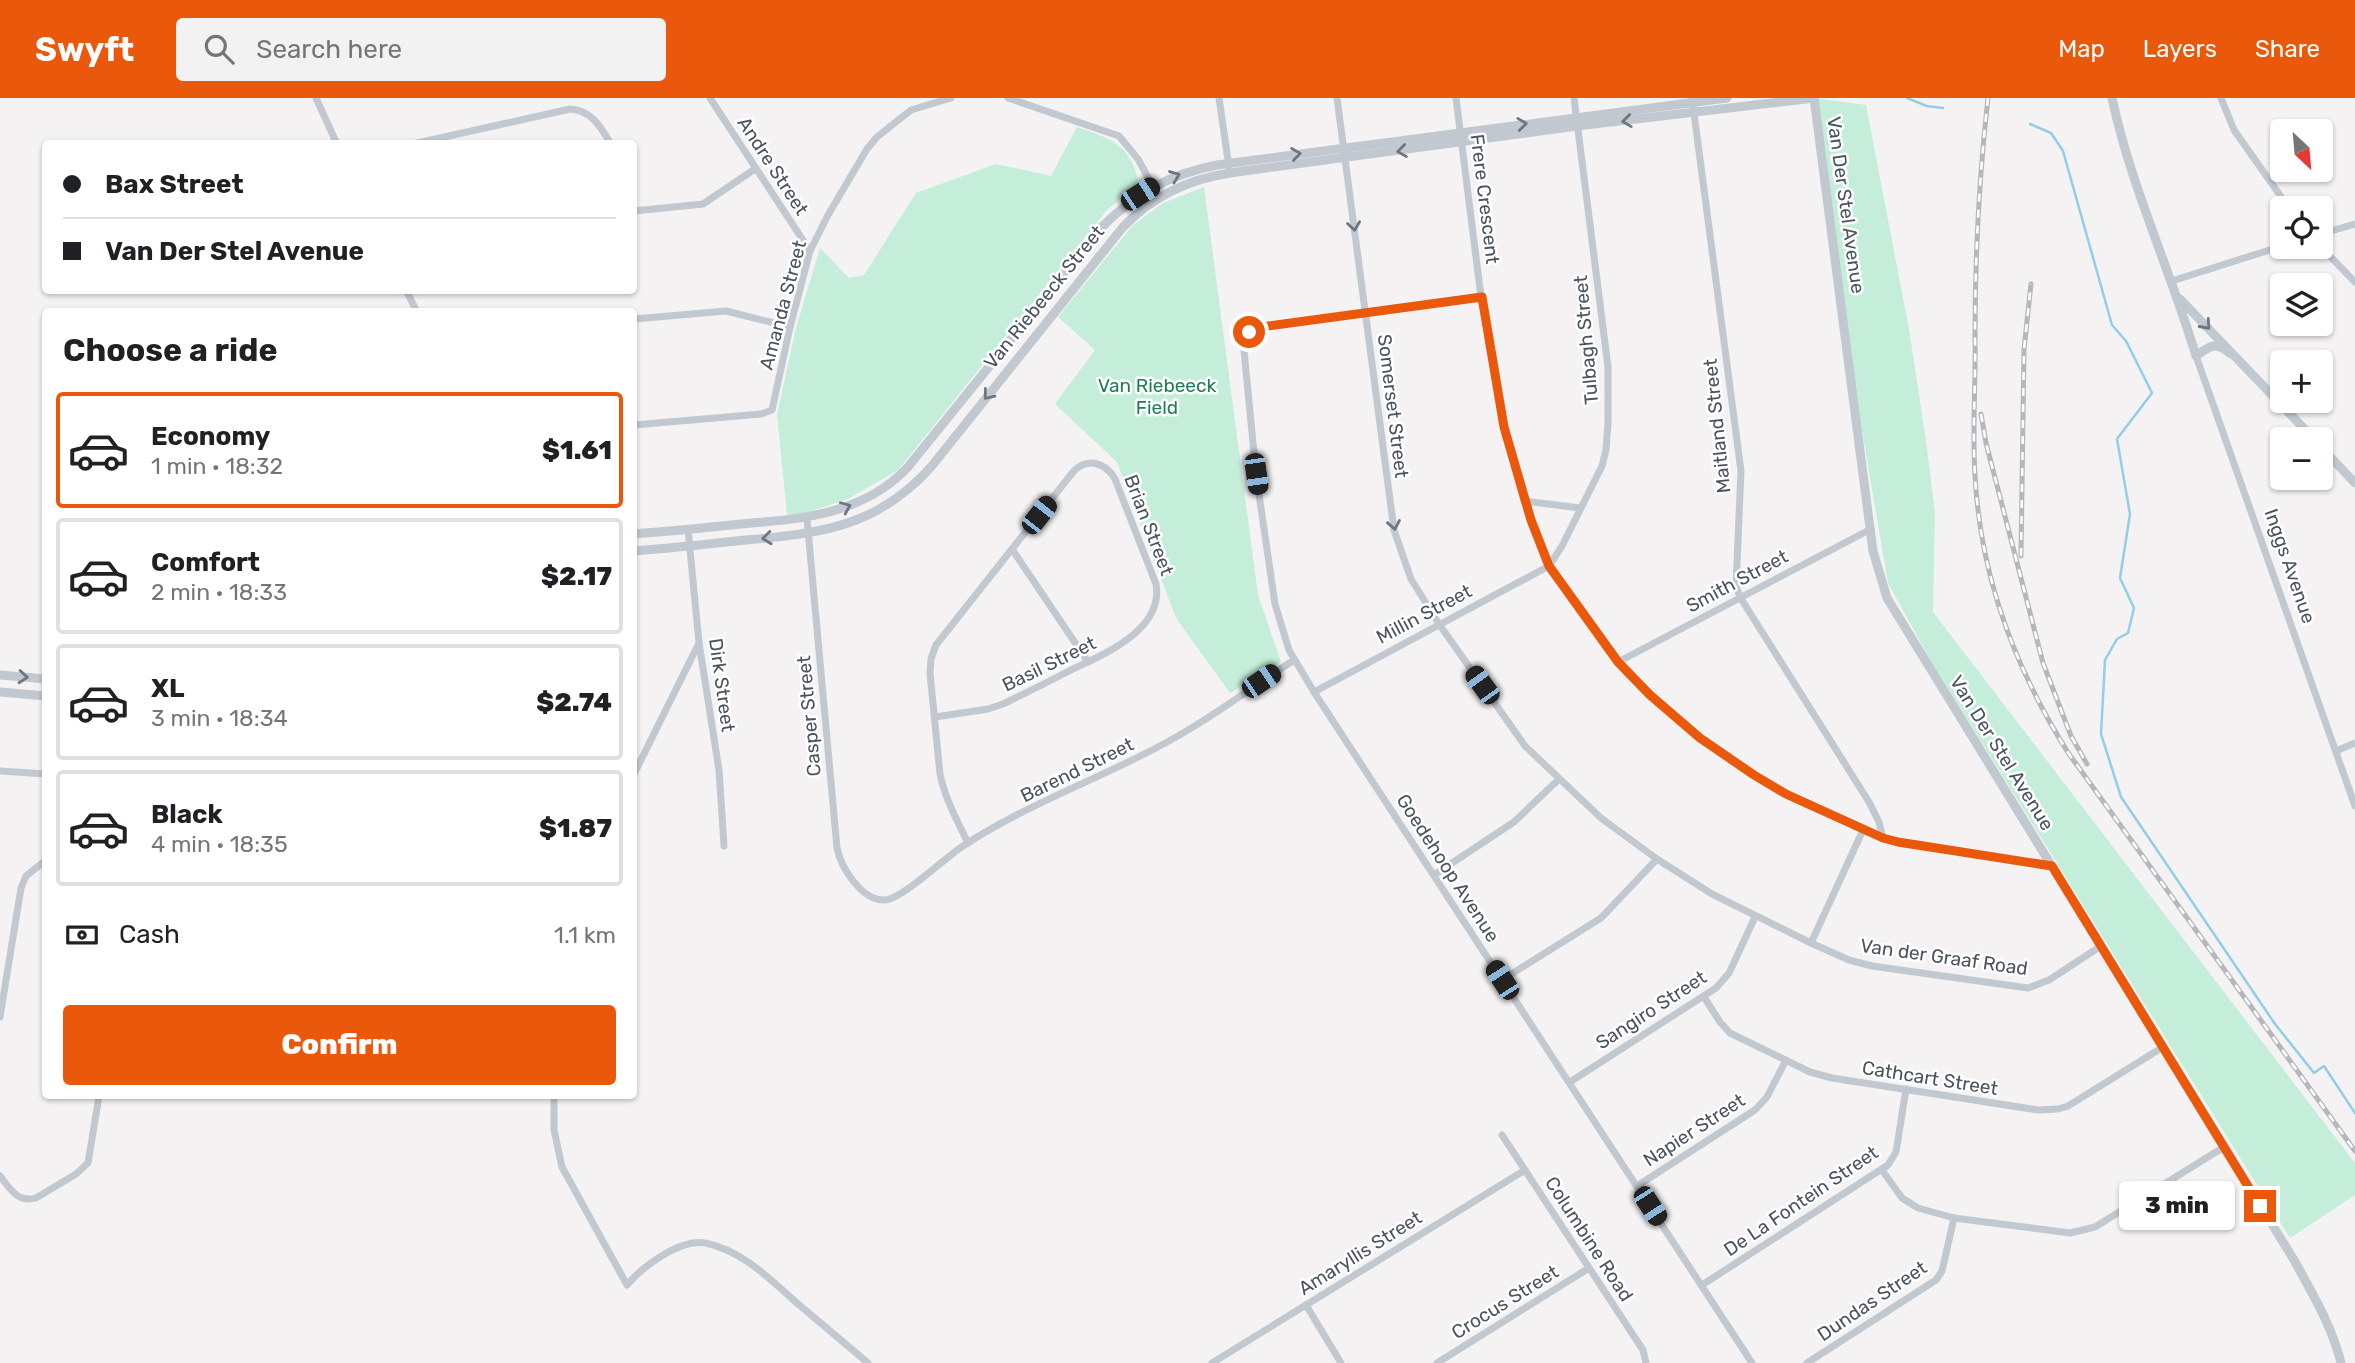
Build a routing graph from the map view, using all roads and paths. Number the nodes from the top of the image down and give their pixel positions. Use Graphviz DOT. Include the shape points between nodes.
graph roads {
  1 [pos="316,98"];
  2 [pos="710,98"];
  3 [pos="951,98"];
  4 [pos="1008,98"];
  5 [pos="1219,98"];
  6 [pos="1337,98"];
  7 [pos="1456,98"];
  8 [pos="1574,98"];
  9 [pos="1727,98"];
  10 [pos="1814,98"];
  11 [pos="2112,98"];
  12 [pos="2221,98"];
  13 [pos="1746,102"];
  14 [pos="1693,105"];
  15 [pos="1576,122"];
  16 [pos="1460,132"];
  17 [pos="335,140"];
  18 [pos="431,140"];
  19 [pos="609,140"];
  20 [pos="1462,143"];
  21 [pos="1344,147"];
  22 [pos="1345,159"];
  23 [pos="1229,168"];
  24 [pos="755,169"];
  25 [pos="1153,186"];
  26 [pos="2281,196"];
  27 [pos="1159,198"];
  28 [pos="637,211"];
  29 [pos="2355,224"];
  30 [pos="2333,230"];
  31 [pos="2270,250"];
  32 [pos="810,251"];
  33 [pos="2333,259"];
  34 [pos="2172,281"];
  35 [pos="2355,282"];
  36 [pos="1482,297"];
  37 [pos="2178,298"];
  38 [pos="1366,314"];
  39 [pos="637,318"];
  40 [pos="790,327"];
  41 [pos="2231,354"];
  42 [pos="2196,356"];
  43 [pos="637,425"];
  44 [pos="2302,427"];
  45 [pos="2333,460"];
  46 [pos="2355,483"];
  47 [pos="1524,501"];
  48 [pos="1580,509"];
  49 [pos="807,519"];
  50 [pos="688,529"];
  51 [pos="1871,529"];
  52 [pos="637,534"];
  53 [pos="808,534"];
  54 [pos="690,546"];
  55 [pos="1012,549"];
  56 [pos="637,551"];
  57 [pos="1549,566"];
  58 [pos="1740,597"];
  59 [pos="1156,603"];
  60 [pos="1439,624"];
  61 [pos="699,643"];
  62 [pos="1294,660"];
  63 [pos="1088,662"];
  64 [pos="1618,662"];
  65 [pos="0,675"];
  66 [pos="42,679"];
  67 [pos="0,692"];
  68 [pos="1314,692"];
  69 [pos="42,696"];
  70 [pos="935,717"];
  71 [pos="2355,743"];
  72 [pos="2336,751"];
  73 [pos="637,768"];
  74 [pos="0,771"];
  75 [pos="42,774"];
  76 [pos="1559,780"];
  77 [pos="2355,806"];
  78 [pos="1863,830"];
  79 [pos="1883,838"];
  80 [pos="968,843"];
  81 [pos="724,846"];
  82 [pos="1657,859"];
  83 [pos="42,863"];
  84 [pos="2052,866"];
  85 [pos="1434,875"];
  86 [pos="873,898"];
  87 [pos="1755,917"];
  88 [pos="1811,943"];
  89 [pos="2101,946"];
  90 [pos="1502,980"];
  91 [pos="1704,997"];
  92 [pos="0,1017"];
  93 [pos="2162,1047"];
  94 [pos="1786,1060"];
  95 [pos="1570,1082"];
  96 [pos="1906,1089"];
  97 [pos="98,1099"];
  98 [pos="554,1099"];
  99 [pos="1502,1135"];
  100 [pos="2224,1147"];
  101 [pos="1525,1170"];
  102 [pos="1882,1170"];
  103 [pos="0,1176"];
  104 [pos="1637,1185"];
  105 [pos="1954,1218"];
  106 [pos="1589,1268"];
  107 [pos="1703,1285"];
  108 [pos="1306,1305"];
  109 [pos="867,1363"];
  110 [pos="1212,1363"];
  111 [pos="1341,1363"];
  112 [pos="1437,1363"];
  113 [pos="1646,1363"];
  114 [pos="1752,1363"];
  115 [pos="1807,1363"];
  116 [pos="2341,1363"];
  1 -- 17 [label="street"];
  2 -- 24 [label="street, Andre Street"];
  3 -- 32 [label="street, Amanda Street" via="911,110 872,142"];
  4 -- 25 [label="street" via="1115,134 1127,144"];
  5 -- 23 [label="street"];
  6 -- 21 [label="street, Somerset Street"];
  7 -- 16 [label="street, Frere Crescent"];
  8 -- 15 [label="street, Tulbagh Street"];
  9 -- 14 [label="street, Van Riebeeck Street"];
  10 -- 13 [label="street, Van Riebeeck Street"];
  10 -- 51 [label="street, Van Der Stel Avenue"];
  11 -- 34 [label="street" via="2133,180"];
  12 -- 26 [label="street" via="2234,130"];
  13 -- 14 [label="street, Van Riebeeck Street"];
  14 -- 15 [label="street, Van Riebeeck Street"];
  14 -- 58 [label="street, Maitland Street" via="1741,471 1735,579"];
  16 -- 15 [label="street, Van Riebeeck Street, one-way"];
  15 -- 20 [label="street, Van Riebeeck Street"];
  15 -- 48 [label="street, Tulbagh Street" via="1609,388 1606,450"];
  16 -- 20 [label="street, Frere Crescent"];
  16 -- 21 [label="street, Van Riebeeck Street"];
  18 -- 19 [label="street" via="570,109 589,114"];
  20 -- 22 [label="street, Van Riebeeck Street, one-way"];
  20 -- 36 [label="street, Frere Crescent"];
  21 -- 22 [label="street, Somerset Street"];
  23 -- 21 [label="street, Van Riebeeck Street, one-way"];
  22 -- 23 [label="street, Van Riebeeck Street"];
  22 -- 38 [label="street, Somerset Street, one-way"];
  25 -- 23 [label="street, Van Riebeeck Street, one-way" via="1185,172"];
  23 -- 27 [label="street, Van Riebeeck Street"];
  24 -- 28 [label="street" via="704,204"];
  24 -- 32 [label="street, Andre Street"];
  25 -- 27 [label="street"];
  49 -- 25 [label="street, Van Riebeeck Street, one-way" via="862,500 904,472 1101,228 1127,202"];
  27 -- 53 [label="street, Van Riebeeck Street, one-way" via="1114,237 909,489 867,516"];
  29 -- 30 [label="street"];
  31 -- 34 [label="street"];
  32 -- 40 [label="street, Amanda Street"];
  33 -- 35 [label="street"];
  34 -- 37 [label="street, Inggs Avenue"];
  36 -- 38 [label="street"];
  36 -- 47 [label="street, Frere Crescent" via="1504,427"];
  37 -- 41 [label="street, one-way"];
  37 -- 42 [label="street, Inggs Avenue"];
  38 -- 60 [label="street, Somerset Street, one-way" via="1394,530 1411,579"];
  38 -- 62 [label="street, Goedehoop Avenue" via="1261,327 1249,332 1242,343 1275,604"];
  39 -- 40 [label="street" via="726,311"];
  40 -- 43 [label="street, Amanda Street" via="775,405 768,412"];
  41 -- 42 [label="street" via="2215,345"];
  41 -- 44 [label="street"];
  42 -- 72 [label="street, Inggs Avenue"];
  45 -- 46 [label="street"];
  47 -- 48 [label="street"];
  47 -- 57 [label="street, Frere Crescent"];
  48 -- 57 [label="street, Tulbagh Street"];
  49 -- 50 [label="street, Van Riebeeck Street"];
  49 -- 53 [label="street, Casper Street"];
  50 -- 52 [label="street, Van Riebeeck Street"];
  50 -- 54 [label="street, Dirk Street"];
  51 -- 58 [label="street, Smith Street"];
  51 -- 84 [label="street, Van Der Stel Avenue" via="1878,573 1892,607"];
  53 -- 54 [label="street, Van Riebeeck Street, one-way"];
  53 -- 86 [label="street, Casper Street" via="837,848 847,871"];
  54 -- 56 [label="street, Van Riebeeck Street"];
  54 -- 61 [label="street, Dirk Street"];
  55 -- 59 [label="street, Brian Street" via="1078,467 1101,464 1115,479 1156,584"];
  55 -- 63 [label="street"];
  55 -- 70 [label="street" via="936,646 930,667"];
  57 -- 60 [label="street, Millin Street"];
  57 -- 64 [label="street, Frere Crescent"];
  58 -- 64 [label="street, Smith Street"];
  58 -- 79 [label="street, Maitland Street" via="1869,802"];
  59 -- 63 [label="street, Basil Street" via="1126,641"];
  60 -- 68 [label="street, Millin Street"];
  60 -- 76 [label="street, Van der Graaf Road" via="1525,746"];
  61 -- 73 [label="street"];
  61 -- 81 [label="street, Dirk Street" via="719,770"];
  62 -- 68 [label="street, Goedehoop Avenue"];
  62 -- 80 [label="street, Barend Street" via="1165,743"];
  63 -- 70 [label="street, Basil Street" via="995,707"];
  64 -- 78 [label="street, Frere Crescent" via="1660,705 1728,758 1786,794"];
  65 -- 66 [label="street, one-way"];
  67 -- 69 [label="street"];
  68 -- 85 [label="street, Goedehoop Avenue"];
  70 -- 80 [label="street" via="944,791"];
  71 -- 72 [label="street"];
  72 -- 77 [label="street, Inggs Avenue"];
  74 -- 75 [label="street"];
  76 -- 82 [label="street, Van der Graaf Road" via="1619,833"];
  76 -- 85 [label="street" via="1514,822"];
  78 -- 79 [label="street, Frere Crescent"];
  78 -- 88 [label="street"];
  79 -- 84 [label="street, Frere Crescent"];
  80 -- 86 [label="street, Barend Street" via="897,896"];
  82 -- 87 [label="street, Van der Graaf Road"];
  82 -- 90 [label="street" via="1601,918"];
  83 -- 92 [label="street" via="26,876 21,888"];
  84 -- 89 [label="street, Van Der Stel Avenue"];
  85 -- 90 [label="street, Goedehoop Avenue"];
  87 -- 88 [label="street, Van der Graaf Road"];
  87 -- 91 [label="street, Sangiro Street" via="1729,973"];
  88 -- 89 [label="street, Van der Graaf Road" via="1872,966 2028,988 2049,980"];
  89 -- 93 [label="street, Van Der Stel Avenue"];
  90 -- 95 [label="street, Goedehoop Avenue"];
  91 -- 94 [label="street, Cathcart Street" via="1730,1033"];
  91 -- 95 [label="street, Sangiro Street"];
  93 -- 96 [label="street, Cathcart Street" via="2058,1109 2038,1110"];
  93 -- 100 [label="street, Van Der Stel Avenue"];
  94 -- 96 [label="street, Cathcart Street" via="1832,1079"];
  94 -- 104 [label="street, Napier Street" via="1755,1110"];
  95 -- 104 [label="street, Goedehoop Avenue"];
  96 -- 102 [label="street, De La Fontein Street" via="1896,1152"];
  97 -- 103 [label="street" via="87,1165 76,1174 33,1199 13,1192"];
  98 -- 109 [label="street" via="554,1130 562,1167 627,1285 644,1268 686,1245 706,1244 725,1250 761,1271"];
  99 -- 101 [label="street, Columbine Road"];
  100 -- 105 [label="street" via="2083,1231"];
  100 -- 116 [label="street, Van Der Stel Avenue" via="2319,1305"];
  101 -- 106 [label="street, Columbine Road"];
  101 -- 108 [label="street, Amaryllis Street"];
  102 -- 105 [label="street" via="1910,1205"];
  102 -- 107 [label="street, De La Fontein Street"];
  104 -- 107 [label="street, Goedehoop Avenue"];
  105 -- 115 [label="street, Dundas Street" via="1936,1280"];
  106 -- 112 [label="street, Crocus Street"];
  106 -- 113 [label="street, Columbine Road" via="1643,1350"];
  107 -- 114 [label="street, Goedehoop Avenue"];
  108 -- 110 [label="street, Amaryllis Street"];
  108 -- 111 [label="street"];
}
